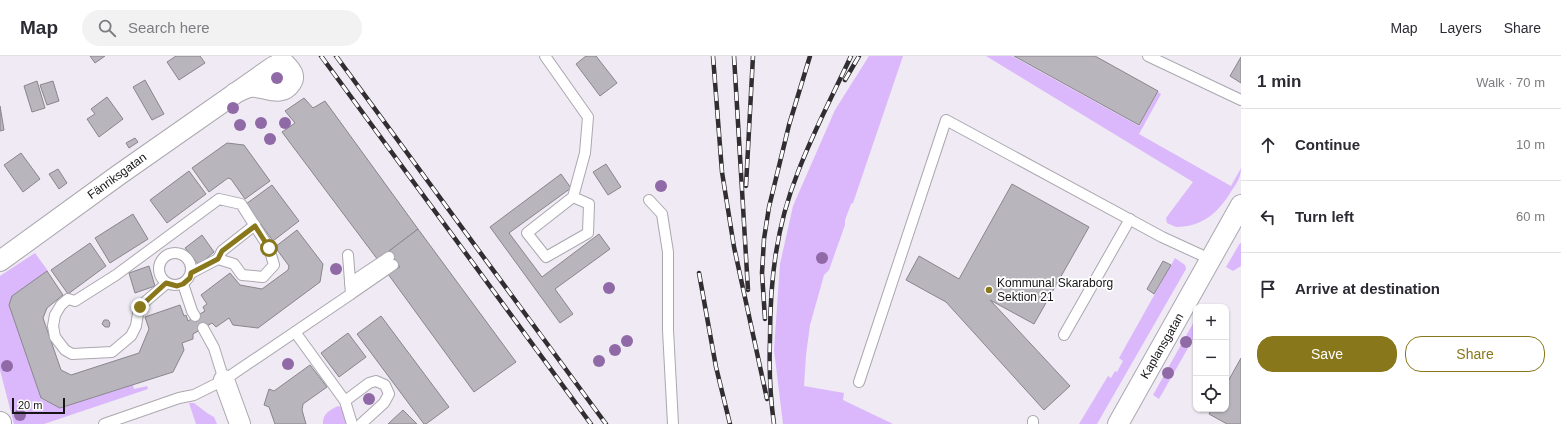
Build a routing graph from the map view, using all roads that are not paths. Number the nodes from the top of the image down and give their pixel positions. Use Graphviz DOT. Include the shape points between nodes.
graph roads {
  1 [pos="545,56"];
  2 [pos="1148,56"];
  3 [pos="282,60"];
  4 [pos="1241,100"];
  5 [pos="573,197"];
  6 [pos="649,200"];
  7 [pos="1241,205"];
  8 [pos="1130,219"];
  9 [pos="255,226"];
  10 [pos="161,242"];
  11 [pos="168,255"];
  12 [pos="348,255"];
  13 [pos="218,259"];
  14 [pos="1210,259"];
  15 [pos="0,261"];
  16 [pos="191,273"];
  17 [pos="166,283"];
  18 [pos="350,283"];
  19 [pos="183,284"];
  20 [pos="350,294"];
  21 [pos="195,316"];
  22 [pos="203,328"];
  23 [pos="294,332"];
  24 [pos="1064,335"];
  25 [pos="224,380"];
  26 [pos="859,382"];
  27 [pos="345,401"];
  28 [pos="104,424"];
  29 [pos="240,424"];
  30 [pos="352,424"];
  31 [pos="361,424"];
  32 [pos="673,424"];
  33 [pos="1118,424"];
  1 -- 5 [label="lane" via="588,117 585,153"];
  2 -- 4 [label="lane"];
  3 -- 15 [label="street, Fänriksgatan" via="280,64 235,93"];
  5 -- 5 [label="lane" via="527,233 546,257 588,233 589,204"];
  6 -- 32 [label="lane" via="662,214 668,252 668,330"];
  7 -- 14 [label="street, Kaplansgatan"];
  8 -- 14 [label="lane"];
  8 -- 24 [label="lane"];
  8 -- 26 [label="lane" via="946,120"];
  9 -- 10 [label="lane" via="241,204 219,199"];
  9 -- 13 [label="lane" via="222,251"];
  9 -- 13 [label="lane" via="269,248 274,265 263,277 242,275 234,264"];
  10 -- 11 [label="lane"];
  10 -- 17 [label="lane" via="75,301 68,299 61,305 55,315 55,337 65,350 72,354 112,352 131,336 140,307"];
  11 -- 16 [label="lane" via="177,253 186,256 191,264"];
  11 -- 17 [label="lane" via="160,263 159,269"];
  12 -- 18 [label="lane"];
  13 -- 16 [label="lane"];
  14 -- 33 [label="street, Kaplansgatan"];
  16 -- 19 [label="lane" via="190,278"];
  17 -- 19 [label="lane" via="177,286"];
  18 -- 20 [label="lane"];
  18 -- 20 [label="lane" via="391,261"];
  19 -- 21 [label="lane"];
  20 -- 23 [label="lane"];
  22 -- 25 [label="lane" via="214,348"];
  23 -- 25 [label="lane"];
  23 -- 27 [label="lane"];
  25 -- 28 [label="lane" via="194,395"];
  25 -- 29 [label="street"];
  27 -- 30 [label="lane"];
  27 -- 31 [label="lane" via="369,383 376,381 385,385 389,394"];
}
